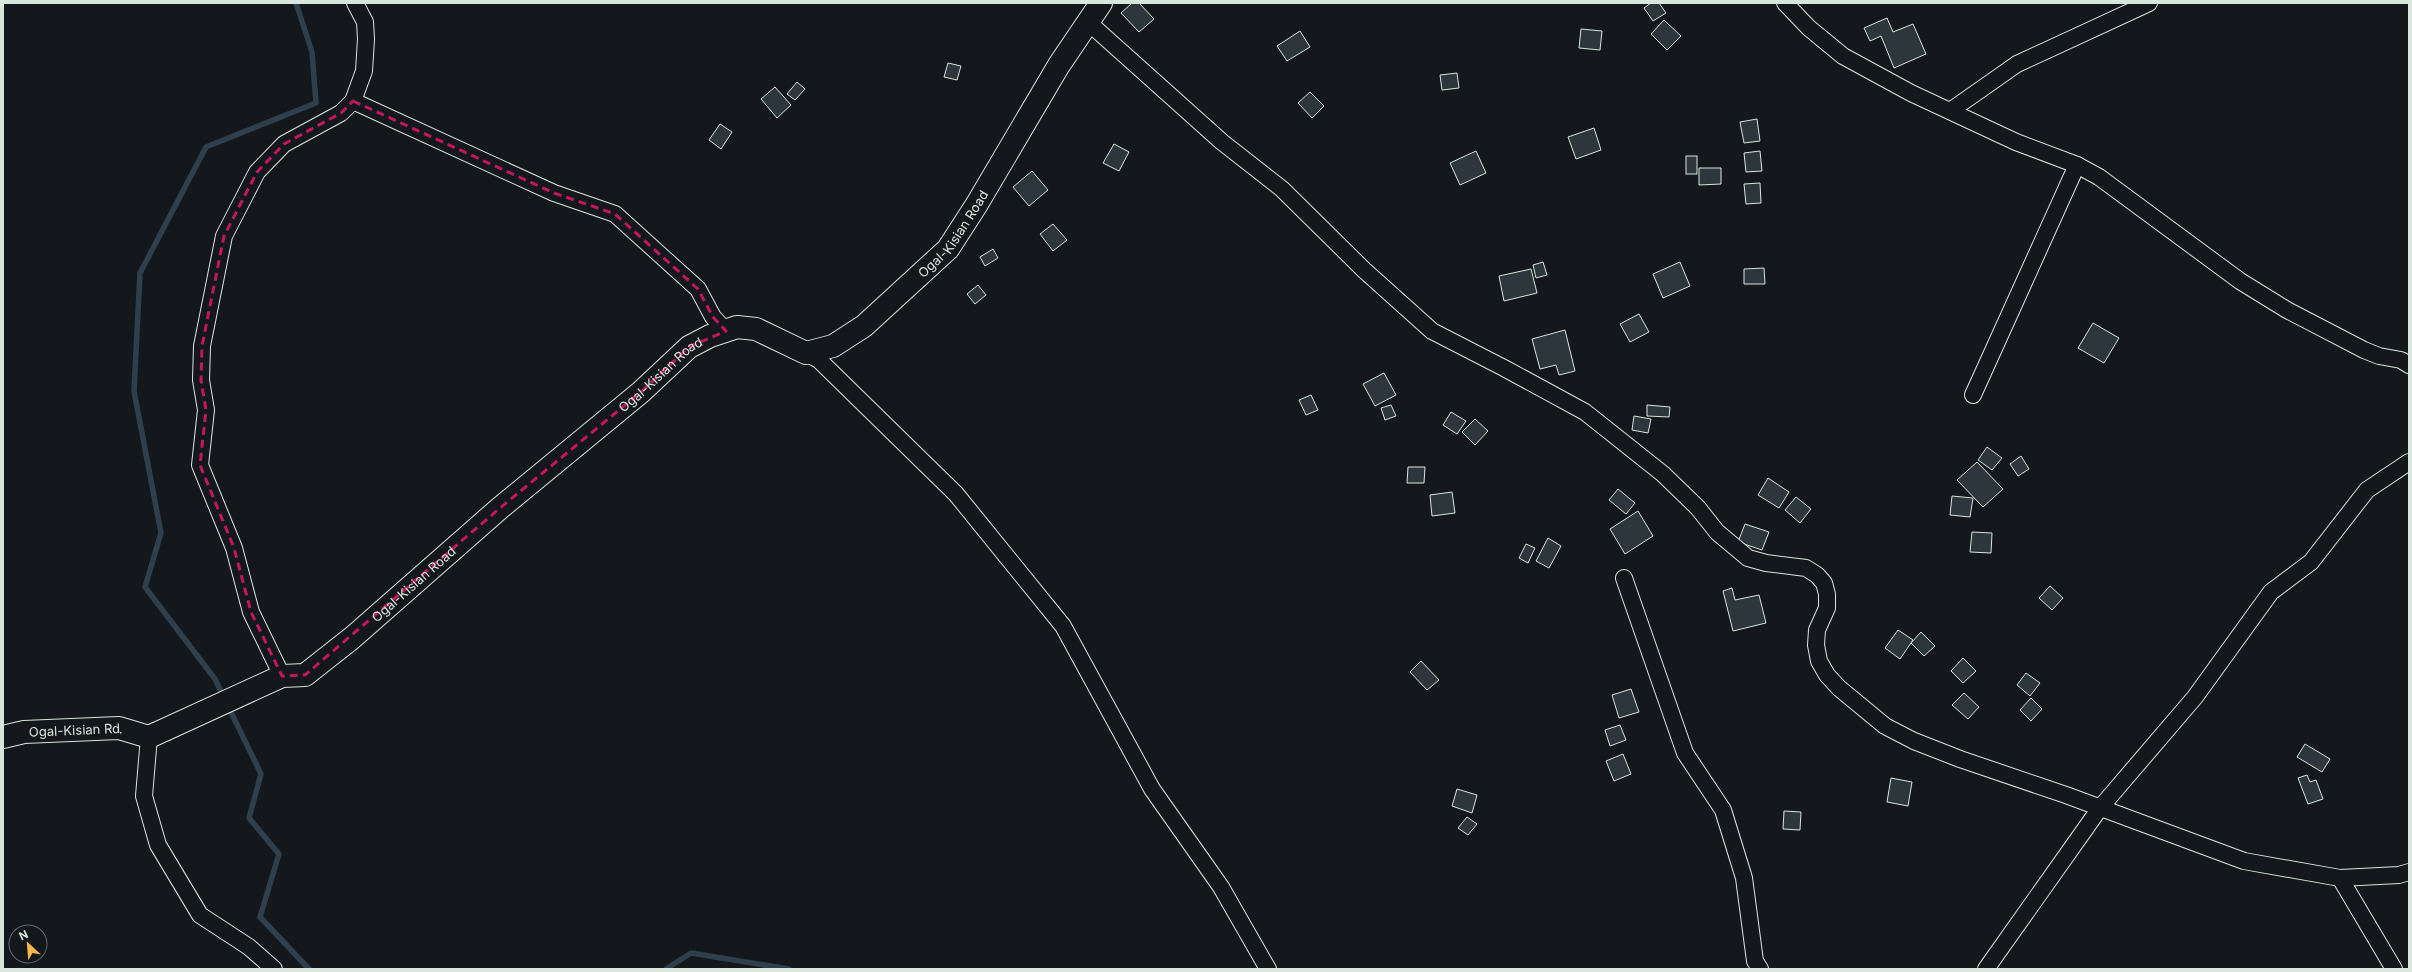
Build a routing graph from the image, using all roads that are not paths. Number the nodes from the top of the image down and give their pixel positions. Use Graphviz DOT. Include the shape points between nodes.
graph roads {
  1 [pos="355,3"];
  2 [pos="1101,3"];
  3 [pos="1785,3"];
  4 [pos="2149,3"];
  5 [pos="1088,22"];
  6 [pos="354,101"];
  7 [pos="1950,111"];
  8 [pos="2077,165"];
  9 [pos="726,331"];
  10 [pos="806,353"];
  11 [pos="2409,364"];
  12 [pos="1973,396"];
  13 [pos="2409,462"];
  14 [pos="1624,578"];
  15 [pos="282,676"];
  16 [pos="3,737"];
  17 [pos="149,737"];
  18 [pos="2100,808"];
  19 [pos="2409,872"];
  20 [pos="2340,878"];
  21 [pos="274,969"];
  22 [pos="1268,969"];
  23 [pos="1760,969"];
  24 [pos="1986,969"];
  25 [pos="2394,969"];
  1 -- 6 [label="street" via="365,22 366,39 364,71"];
  2 -- 5 [label="main road, Ogal-Kisian Road"];
  3 -- 7 [label="street" via="1809,28 1843,56"];
  4 -- 7 [label="street" via="2017,64"];
  5 -- 10 [label="main road, Ogal-Kisian Road" via="1059,65 948,249 864,326 833,346"];
  5 -- 18 [label="street" via="1222,142 1282,189 1364,270 1432,331 1585,412 1663,474 1698,508 1717,532 1748,558 1806,568 1817,575 1824,583 1827,594 1827,608 1817,630 1819,661 1838,688 1885,726 1920,744"];
  6 -- 9 [label="street" via="554,193 615,214 698,289 713,317"];
  6 -- 15 [label="street" via="341,113 284,144 257,172 224,236 202,346 201,380 206,410 200,465 234,548 251,612"];
  7 -- 8 [label="street" via="2016,142"];
  8 -- 11 [label="street" via="2105,181 2240,281 2281,306 2364,350"];
  8 -- 12 [label="street"];
  9 -- 10 [label="main road, Ogal-Kisian Road" via="737,327 756,329"];
  9 -- 15 [label="main road, Ogal-Kisian Road" via="710,336 689,348 641,392 500,508 352,638 305,675"];
  10 -- 22 [label="street" via="819,360 956,494 1063,626 1152,789 1221,887"];
  13 -- 18 [label="street" via="2367,490 2311,562 2271,592 2195,697"];
  14 -- 23 [label="street" via="1685,754 1723,810 1744,878 1755,961"];
  15 -- 17 [label="main road, Ogal-Kisian Road"];
  16 -- 17 [label="main road, Ogal-Kisian Rd." via="24,732 119,728"];
  17 -- 21 [label="street" via="144,796 158,845 200,915 249,947"];
  18 -- 20 [label="street" via="2244,861"];
  18 -- 24 [label="street"];
  19 -- 20 [label="street" via="2399,875"];
  20 -- 25 [label="street"];
}
